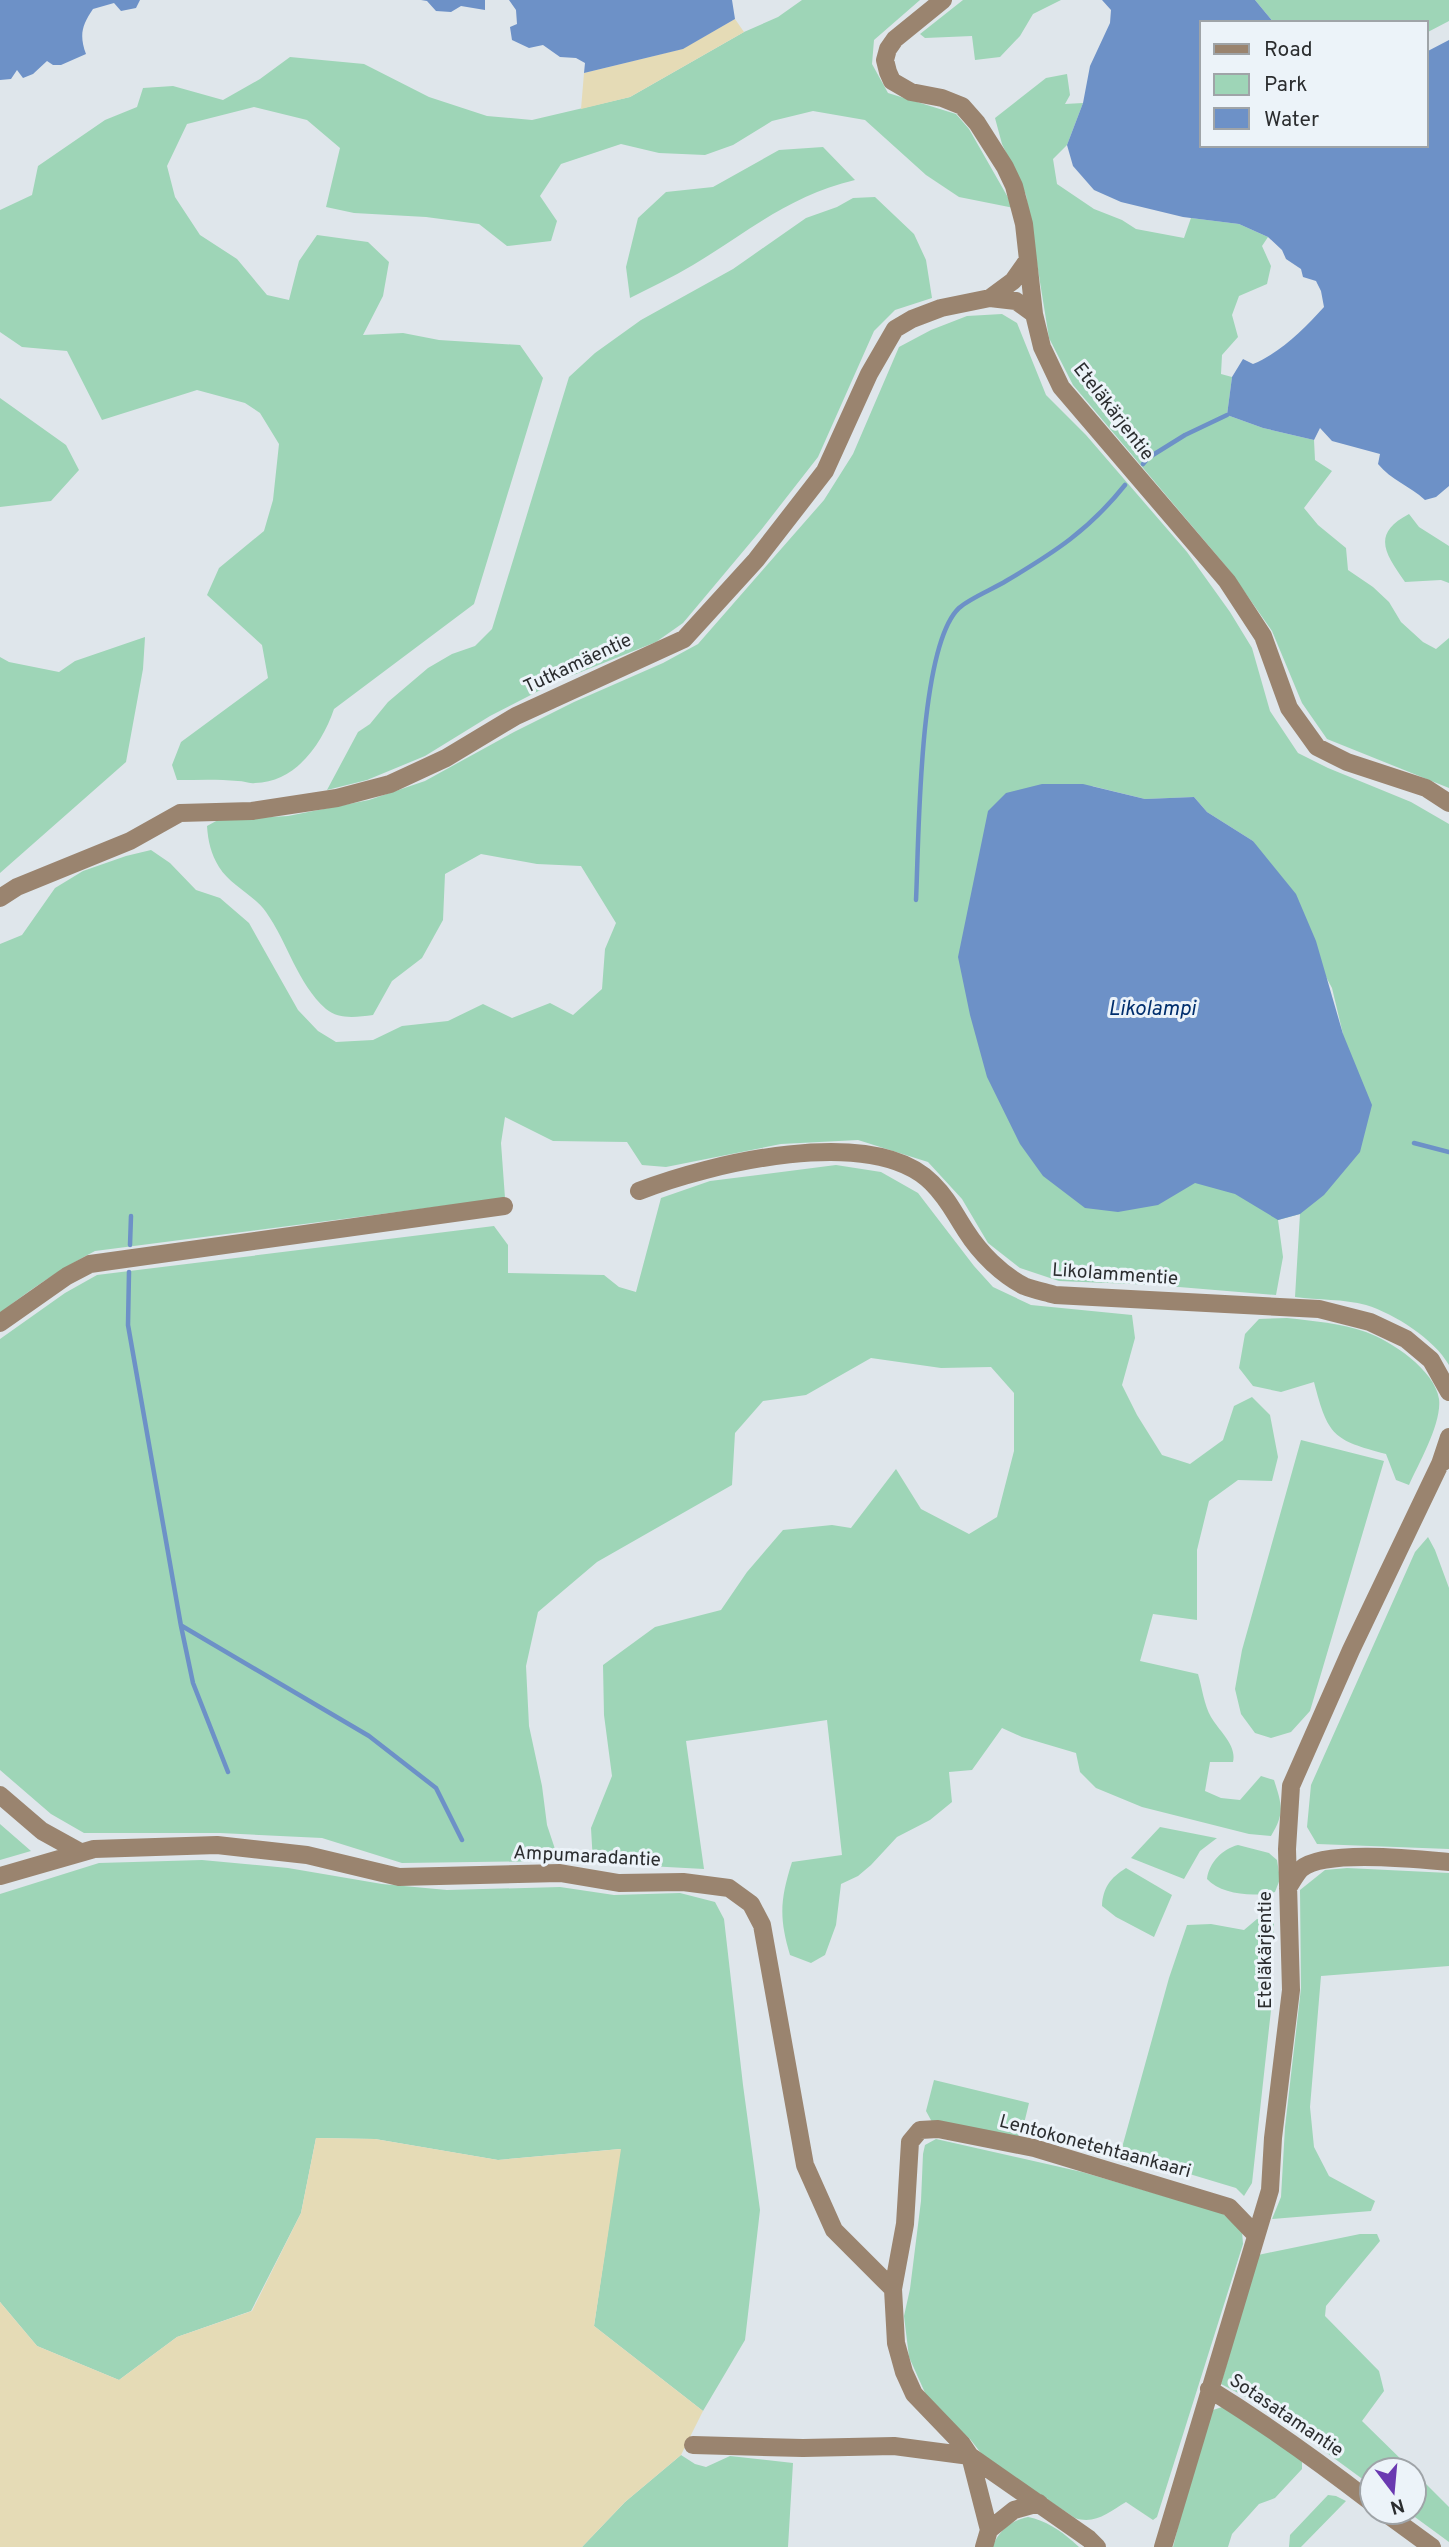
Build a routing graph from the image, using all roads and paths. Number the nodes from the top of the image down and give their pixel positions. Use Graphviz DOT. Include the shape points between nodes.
graph roads {
  1 [pos="943,0"];
  2 [pos="1027,261"];
  3 [pos="990,298"];
  4 [pos="1034,314"];
  5 [pos="1449,803"];
  6 [pos="0,898"];
  7 [pos="639,1191"];
  8 [pos="505,1206"];
  9 [pos="0,1323"];
  10 [pos="1449,1392"];
  11 [pos="1449,1437"];
  12 [pos="1444,1461"];
  13 [pos="0,1795"];
  14 [pos="80,1852"];
  15 [pos="1449,1862"];
  16 [pos="0,1876"];
  17 [pos="1288,1888"];
  18 [pos="1255,2234"];
  19 [pos="893,2289"];
  20 [pos="1209,2389"];
  21 [pos="693,2445"];
  22 [pos="970,2456"];
  23 [pos="1358,2492"];
  24 [pos="1039,2503"];
  25 [pos="1403,2526"];
  26 [pos="987,2539"];
  27 [pos="1097,2547"];
  28 [pos="1163,2547"];
  29 [pos="1432,2547"];
  1 -- 2 [label="street, Eteläkärjentie" via="895,38 885,60 888,72 892,81 911,92 962,106 977,123 1014,186"];
  2 -- 3 [label="street" via="1013,281"];
  2 -- 4 [label="street, Eteläkärjentie"];
  3 -- 4 [label="street, Tutkamäentie" via="1016,301"];
  3 -- 6 [label="street, Tutkamäentie" via="941,308 895,329 825,471 756,560 684,639 516,716 446,758 390,784 337,798 252,811 180,813 130,841"];
  4 -- 5 [label="street, Eteläkärjentie" via="1042,347 1061,387 1227,581 1264,636 1289,708 1317,747 1426,788"];
  7 -- 10 [label="street, Likolammentie" via="661,1181 768,1157 860,1153 888,1159 911,1167 930,1181 951,1203 983,1255 1024,1286 1055,1295 1319,1309 1370,1322 1406,1339 1431,1360"];
  8 -- 9 [label="street" via="90,1265"];
  11 -- 12 [label="street"];
  12 -- 17 [label="street, Eteläkärjentie" via="1351,1650 1291,1786"];
  13 -- 14 [label="street" via="42,1831"];
  14 -- 16 [label="street, Ampumaradantie"];
  14 -- 19 [label="street, Ampumaradantie" via="217,1845 307,1855 399,1877 560,1873 619,1883 682,1882 729,1888 751,1904 762,1925 805,2165 834,2230"];
  15 -- 17 [label="street" via="1320,1859 1302,1869"];
  17 -- 18 [label="street, Eteläkärjentie" via="1290,1990 1270,2190"];
  18 -- 19 [label="street, Lentokonetehtaankaari" via="1229,2207 1191,2195 1034,2148 938,2129 920,2130 910,2142 905,2224"];
  18 -- 20 [label="street, Eteläkärjentie"];
  19 -- 22 [label="street, Lentokonetehtaankaari" via="896,2343 914,2394"];
  20 -- 23 [label="street, Sotasatamantie" via="1301,2448"];
  20 -- 28 [label="street, Eteläkärjentie"];
  21 -- 22 [label="street" via="894,2446"];
  22 -- 24 [label="street, Lentokonetehtaankaari"];
  22 -- 26 [label="street"];
  24 -- 26 [label="street" via="1014,2510"];
  24 -- 27 [label="street, Lentokonetehtaankaari"];
  25 -- 29 [label="street"];
}
